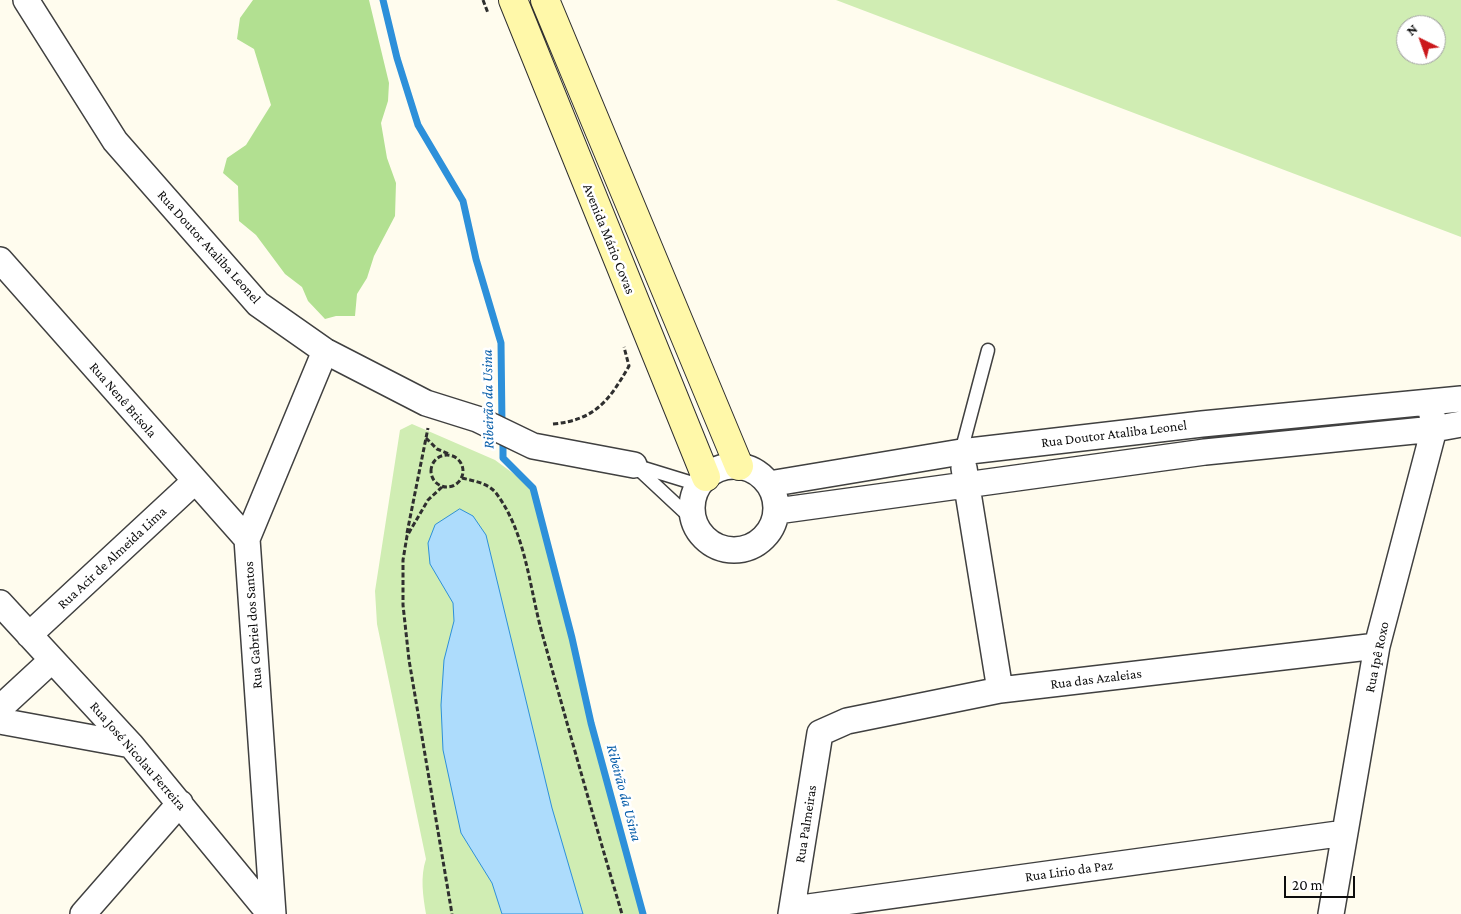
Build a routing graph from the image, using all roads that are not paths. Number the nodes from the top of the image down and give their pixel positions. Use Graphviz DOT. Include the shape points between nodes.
graph roads {
  1 [pos="26,0"];
  2 [pos="513,0"];
  3 [pos="545,0"];
  4 [pos="0,260"];
  5 [pos="988,350"];
  6 [pos="325,351"];
  7 [pos="1461,399"];
  8 [pos="1430,403"];
  9 [pos="1461,424"];
  10 [pos="1434,429"];
  11 [pos="961,452"];
  12 [pos="634,465"];
  13 [pos="739,466"];
  14 [pos="195,481"];
  15 [pos="703,481"];
  16 [pos="968,483"];
  17 [pos="769,484"];
  18 [pos="777,511"];
  19 [pos="694,521"];
  20 [pos="247,539"];
  21 [pos="0,603"];
  22 [pos="28,635"];
  23 [pos="1377,646"];
  24 [pos="52,660"];
  25 [pos="1000,690"];
  26 [pos="0,708"];
  27 [pos="0,721"];
  28 [pos="820,733"];
  29 [pos="131,745"];
  30 [pos="180,803"];
  31 [pos="1345,833"];
  32 [pos="792,911"];
  33 [pos="83,914"];
  34 [pos="271,914"];
  35 [pos="1330,914"];
  1 -- 6 [label="street, Rua Doutor Ataliba Leonel" via="115,141 258,304"];
  2 -- 15 [label="street, Avenida Mário Covas"];
  3 -- 13 [label="street"];
  4 -- 14 [label="street, Rua Nenê Brisola"];
  5 -- 11 [label="lane"];
  6 -- 12 [label="street, Rua Doutor Ataliba Leonel" via="421,400 477,419 533,446"];
  6 -- 20 [label="street, Rua Gabriel dos Santos"];
  7 -- 8 [label="street, Rua Doutor Ataliba Leonel"];
  8 -- 10 [label="street, Rua Ipê Roxo"];
  8 -- 11 [label="street, Rua Doutor Ataliba Leonel" via="1202,424"];
  9 -- 10 [label="street"];
  10 -- 16 [label="street" via="1205,452"];
  10 -- 23 [label="street, Rua Ipê Roxo"];
  11 -- 16 [label="street"];
  11 -- 17 [label="street, Rua Doutor Ataliba Leonel"];
  12 -- 15 [label="lane"];
  12 -- 19 [label="lane"];
  13 -- 15 [label="street" via="727,466"];
  13 -- 17 [label="street" via="761,475"];
  14 -- 20 [label="street, Rua Nenê Brisola"];
  14 -- 22 [label="street, Rua Acir de Almeida Lima"];
  15 -- 19 [label="street" via="692,508"];
  16 -- 18 [label="street"];
  16 -- 25 [label="street"];
  17 -- 18 [label="street" via="775,494"];
  18 -- 19 [label="street" via="769,531 760,541 735,550 710,542"];
  20 -- 34 [label="street, Rua Gabriel dos Santos"];
  21 -- 22 [label="street, Rua José Nicolau Ferreira"];
  22 -- 24 [label="street, Rua José Nicolau Ferreira"];
  23 -- 25 [label="street, Rua das Azaleias"];
  23 -- 31 [label="street, Rua Ipê Roxo"];
  24 -- 26 [label="street"];
  24 -- 29 [label="street, Rua José Nicolau Ferreira"];
  25 -- 28 [label="street, Rua das Azaleias" via="847,721"];
  27 -- 29 [label="street"];
  28 -- 32 [label="street, Rua Palmeiras"];
  29 -- 30 [label="street, Rua José Nicolau Ferreira"];
  30 -- 33 [label="street"];
  30 -- 34 [label="street, Rua José Nicolau Ferreira"];
  31 -- 32 [label="street, Rua Lirio da Paz"];
  31 -- 35 [label="street, Rua Ipê Roxo"];
}
